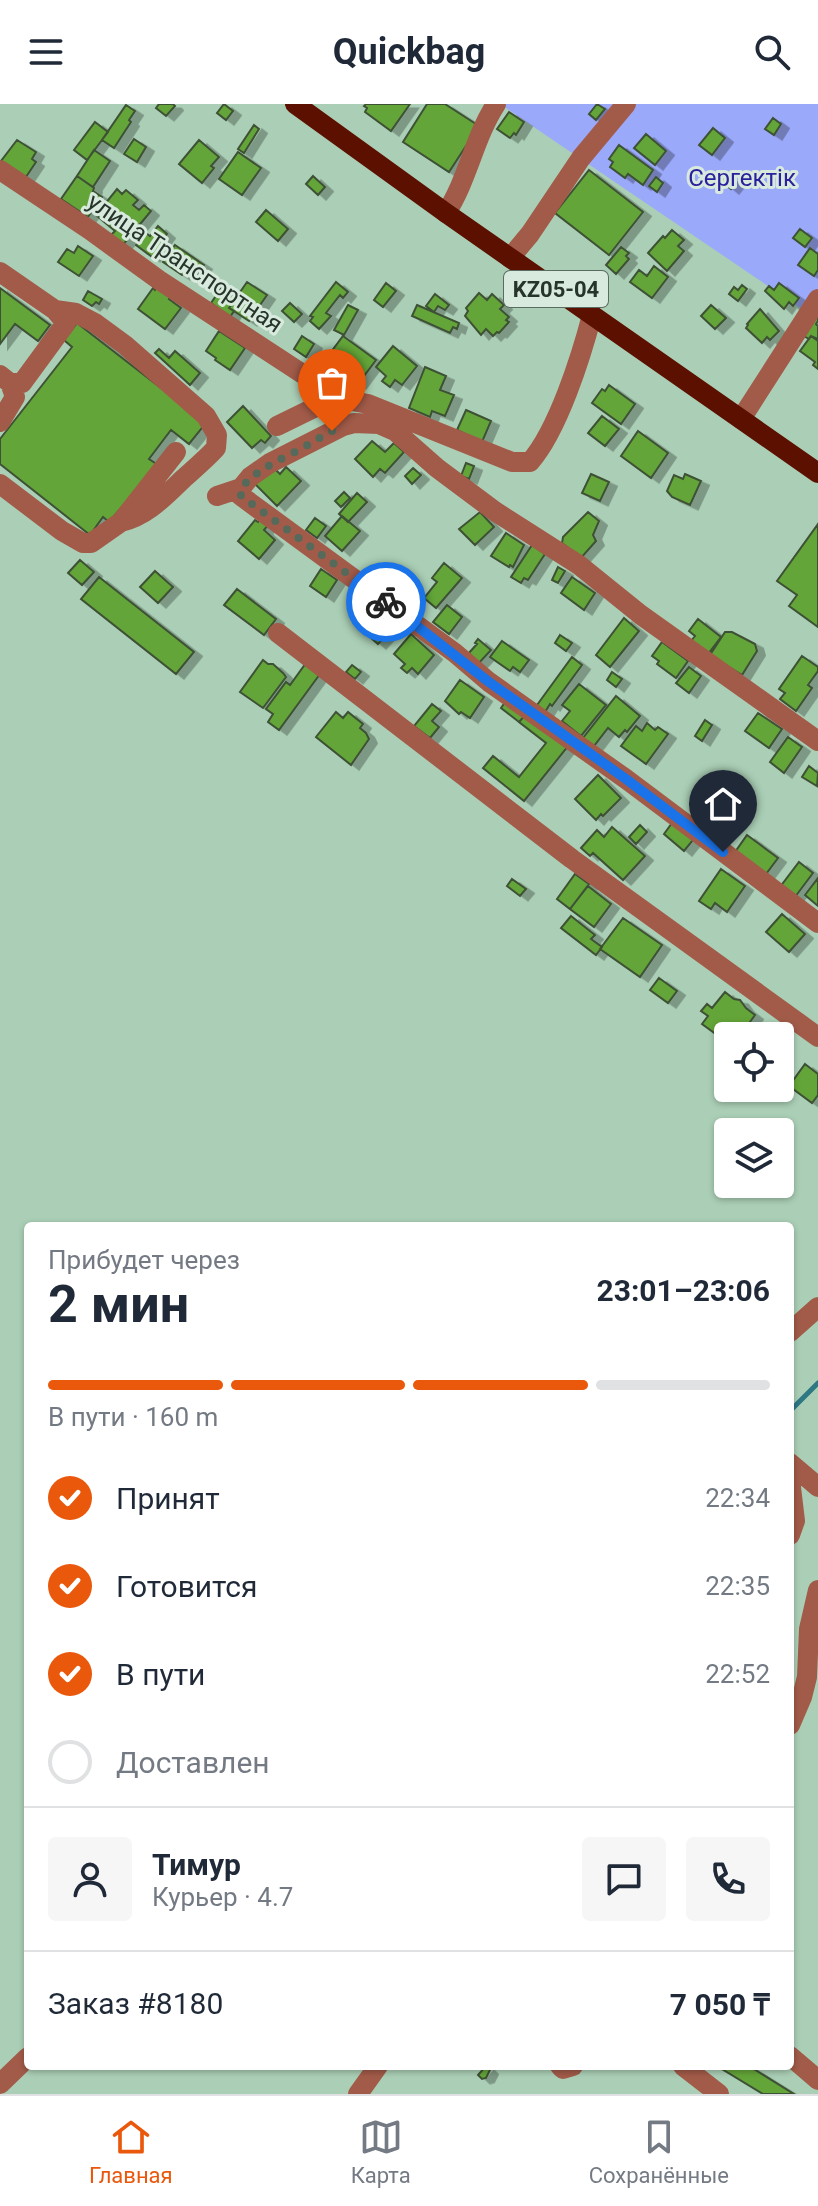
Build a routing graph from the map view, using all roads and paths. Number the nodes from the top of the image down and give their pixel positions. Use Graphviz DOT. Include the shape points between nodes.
graph roads {
  1 [pos="295,104"];
  2 [pos="496,104"];
  3 [pos="626,104"];
  4 [pos="0,170"];
  5 [pos="446,213"];
  6 [pos="510,258"];
  7 [pos="0,272"];
  8 [pos="818,299"];
  9 [pos="66,315"];
  10 [pos="592,315"];
  11 [pos="12,384"];
  12 [pos="341,399"];
  13 [pos="741,419"];
  14 [pos="0,422"];
  15 [pos="277,426"];
  16 [pos="176,452"];
  17 [pos="818,473"];
  18 [pos="0,484"];
  19 [pos="241,488"];
  20 [pos="217,496"];
  21 [pos="121,522"];
  22 [pos="278,633"];
  23 [pos="818,741"];
  24 [pos="818,923"];
  25 [pos="818,1037"];
  26 [pos="818,1307"];
  27 [pos="794,1328"];
  28 [pos="794,1466"];
  29 [pos="818,1487"];
  30 [pos="818,1590"];
  31 [pos="794,1716"];
  32 [pos="794,2059"];
  33 [pos="24,2061"];
  34 [pos="375,2070"];
  35 [pos="688,2070"];
  36 [pos="818,2080"];
  37 [pos="0,2084"];
  38 [pos="358,2094"];
  39 [pos="719,2094"];
  1 -- 5 [label="main road, KZ05-04"];
  2 -- 5 [label="street"];
  3 -- 6 [label="street"];
  4 -- 12 [label="street, улица Транспортная"];
  5 -- 6 [label="main road, KZ05-04"];
  6 -- 10 [label="main road, KZ05-04"];
  7 -- 9 [label="street"];
  8 -- 13 [label="street"];
  9 -- 11 [label="street"];
  9 -- 21 [label="street" via="95,323 125,345 206,416 217,435 216,448 167,496"];
  10 -- 12 [label="street, улица Транспортная" via="563,401 530,462 512,462 368,404"];
  10 -- 13 [label="main road, KZ05-04"];
  11 -- 14 [label="street"];
  12 -- 15 [label="street"];
  13 -- 17 [label="main road, KZ05-04"];
  16 -- 21 [label="street"];
  18 -- 21 [label="street" via="83,543"];
  19 -- 20 [label="street"];
  19 -- 23 [label="street" via="270,463 343,426 379,424 395,431 496,512 579,565"];
  19 -- 24 [label="street" via="241,496"];
  22 -- 25 [label="street" via="572,859"];
  26 -- 27 [label="street"];
  28 -- 29 [label="street"];
  30 -- 31 [label="street" via="809,1629 807,1677"];
  32 -- 36 [label="street"];
  33 -- 37 [label="street"];
  34 -- 38 [label="street"];
  35 -- 39 [label="street"];
}
